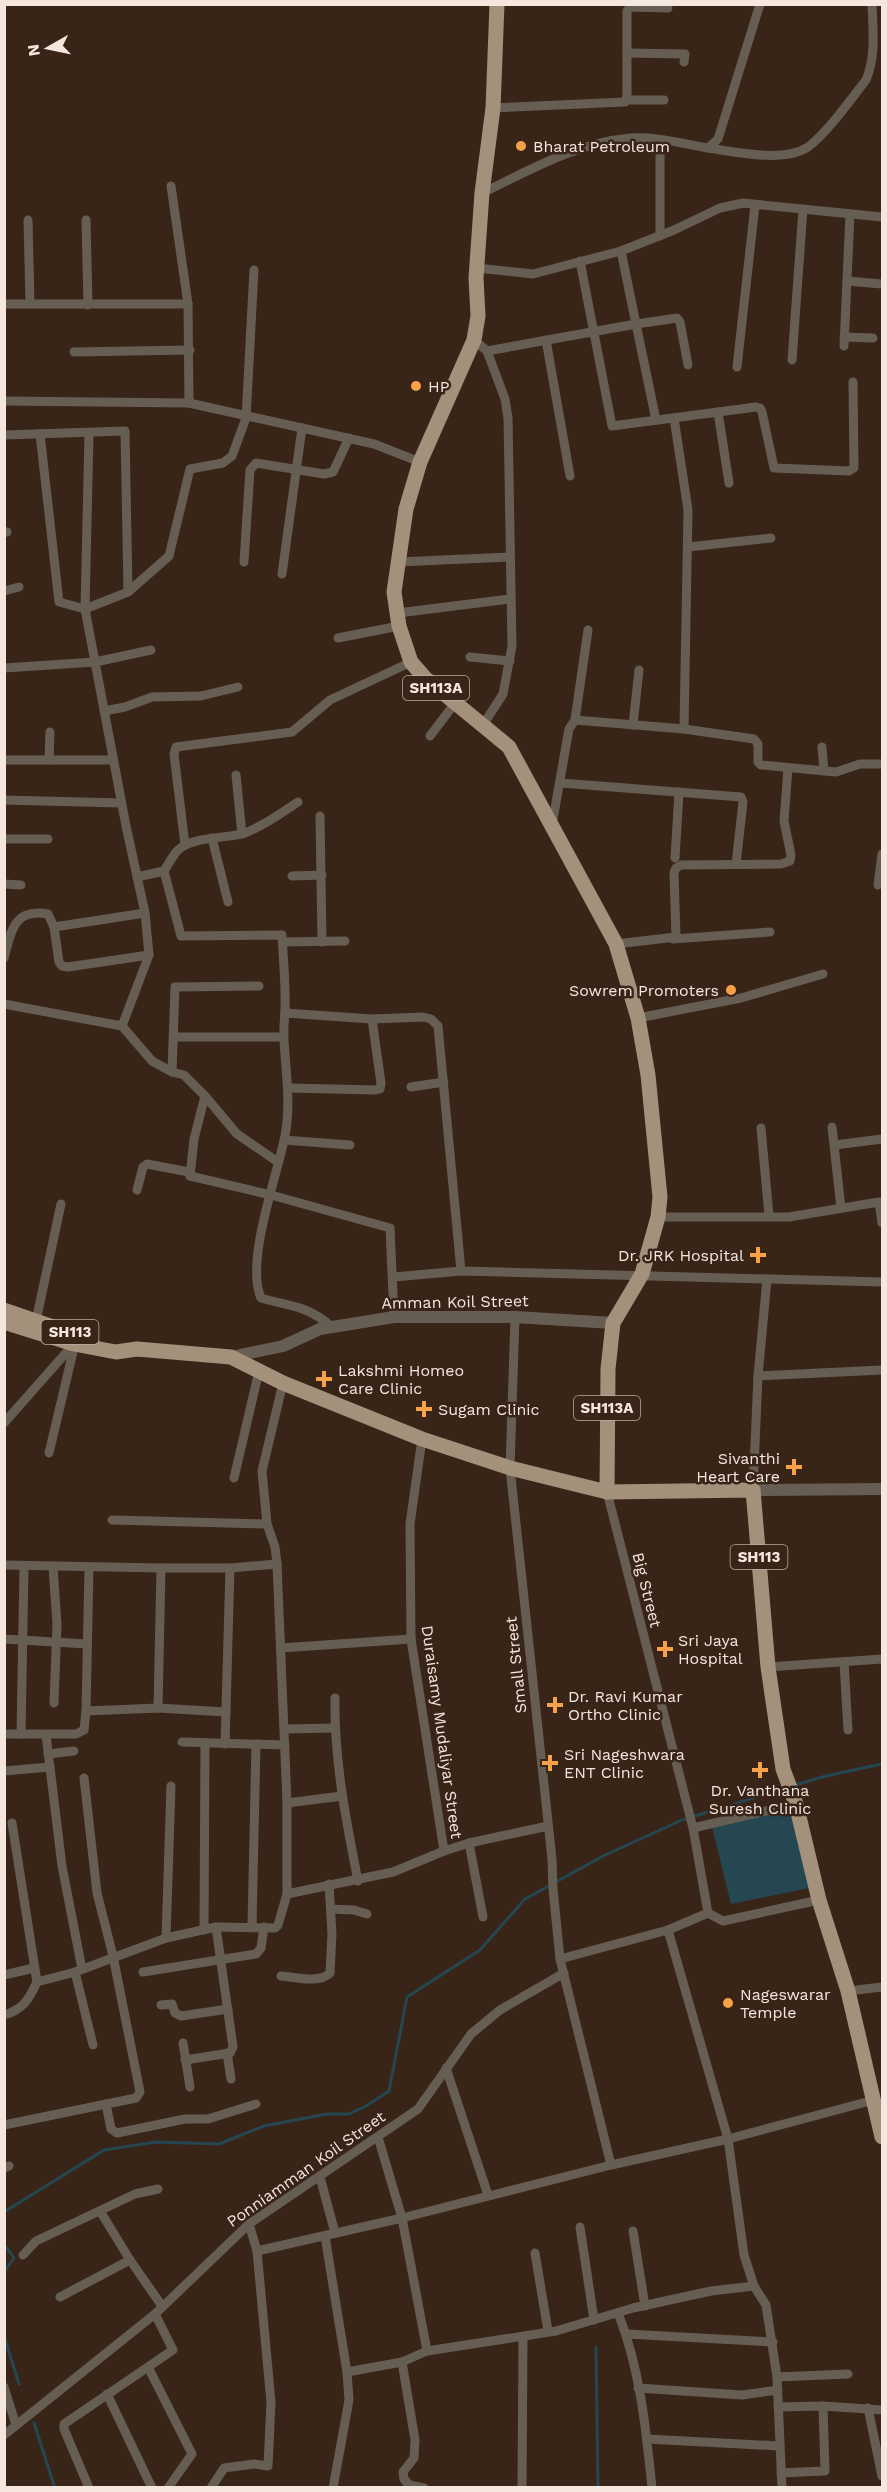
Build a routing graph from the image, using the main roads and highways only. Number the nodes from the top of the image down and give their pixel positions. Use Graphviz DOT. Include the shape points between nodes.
graph roads {
  1 [pos="497,4"];
  2 [pos="4,1310"];
  3 [pos="4,1322"];
  4 [pos="75,1339"];
  5 [pos="607,1492"];
  6 [pos="882,2137"];
  1 -- 5 [label="main road, SH113A" via="494,108 482,193 474,340 420,462 406,509 394,592 411,662 424,678 509,747 616,944 638,1018 660,1197 642,1274 613,1323"];
  2 -- 4 [label="main road, SH113"];
  3 -- 4 [label="main road, SH113"];
  4 -- 5 [label="main road, SH113" via="116,1352 137,1349 231,1357 283,1383 422,1439 510,1468"];
  5 -- 6 [label="main road, SH113" via="753,1490 768,1667 783,1769 848,1991"];
}
